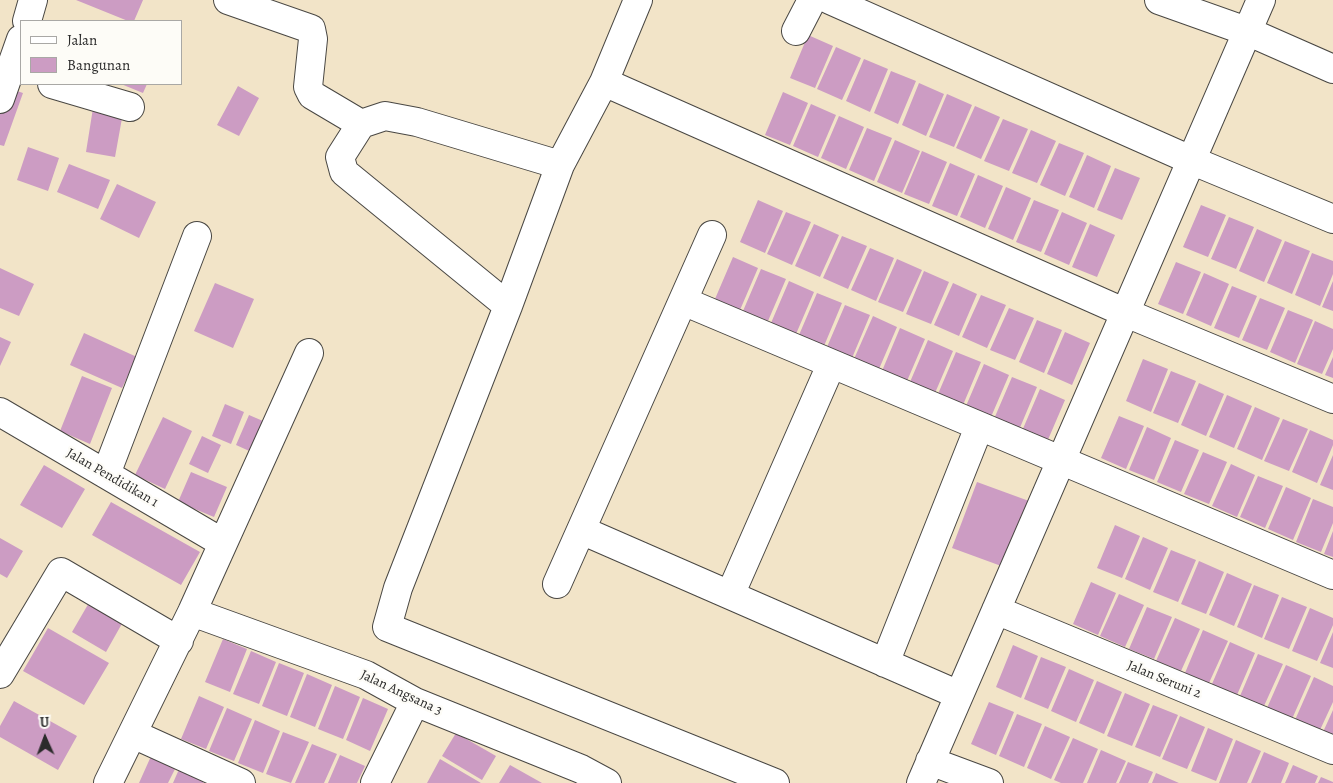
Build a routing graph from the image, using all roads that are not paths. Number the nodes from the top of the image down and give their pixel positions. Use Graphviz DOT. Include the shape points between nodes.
graph roads {
  1 [pos="33,0"];
  2 [pos="228,0"];
  3 [pos="630,0"];
  4 [pos="638,0"];
  5 [pos="812,0"];
  6 [pos="830,0"];
  7 [pos="1159,0"];
  8 [pos="1261,0"];
  9 [pos="27,20"];
  10 [pos="626,27"];
  11 [pos="796,31"];
  12 [pos="1249,32"];
  13 [pos="20,46"];
  14 [pos="1333,69"];
  15 [pos="16,74"];
  16 [pos="604,82"];
  17 [pos="56,85"];
  18 [pos="0,99"];
  19 [pos="130,106"];
  20 [pos="361,124"];
  21 [pos="1193,161"];
  22 [pos="560,165"];
  23 [pos="1333,219"];
  24 [pos="197,236"];
  25 [pos="712,236"];
  26 [pos="683,301"];
  27 [pos="508,306"];
  28 [pos="1126,313"];
  29 [pos="309,352"];
  30 [pos="831,365"];
  31 [pos="1333,399"];
  32 [pos="0,412"];
  33 [pos="980,428"];
  34 [pos="1061,462"];
  35 [pos="106,474"];
  36 [pos="581,530"];
  37 [pos="223,543"];
  38 [pos="1333,575"];
  39 [pos="557,584"];
  40 [pos="730,595"];
  41 [pos="996,610"];
  42 [pos="192,612"];
  43 [pos="179,641"];
  44 [pos="885,663"];
  45 [pos="0,674"];
  46 [pos="959,695"];
  47 [pos="415,702"];
  48 [pos="133,734"];
  49 [pos="1333,750"];
  50 [pos="926,772"];
  51 [pos="578,776"];
  52 [pos="108,783"];
  53 [pos="241,783"];
  54 [pos="375,783"];
  55 [pos="606,783"];
  56 [pos="775,783"];
  57 [pos="989,783"];
  1 -- 9 [label="street"];
  2 -- 20 [label="street" via="311,29 313,39 308,87 312,95"];
  3 -- 10 [label="street"];
  4 -- 10 [label="street"];
  5 -- 11 [label="street"];
  6 -- 21 [label="street"];
  7 -- 12 [label="street"];
  8 -- 12 [label="street"];
  10 -- 16 [label="street"];
  12 -- 14 [label="street"];
  12 -- 21 [label="street"];
  13 -- 15 [label="street"];
  15 -- 18 [label="street"];
  16 -- 22 [label="street"];
  16 -- 28 [label="street"];
  17 -- 19 [label="street"];
  20 -- 22 [label="street" via="385,116 417,122"];
  20 -- 27 [label="street" via="340,156 344,172"];
  21 -- 23 [label="street"];
  21 -- 28 [label="street"];
  22 -- 27 [label="street"];
  24 -- 35 [label="street"];
  25 -- 26 [label="street"];
  26 -- 30 [label="street"];
  26 -- 36 [label="street"];
  27 -- 56 [label="street" via="398,588 387,627"];
  28 -- 31 [label="street"];
  28 -- 34 [label="street"];
  29 -- 37 [label="street"];
  30 -- 33 [label="street"];
  30 -- 40 [label="street"];
  32 -- 35 [label="street, Jalan Pendidikan 1"];
  33 -- 34 [label="street"];
  33 -- 44 [label="street"];
  34 -- 38 [label="street"];
  34 -- 41 [label="street"];
  35 -- 37 [label="street, Jalan Pendidikan 1"];
  36 -- 39 [label="street"];
  36 -- 40 [label="street"];
  37 -- 42 [label="street"];
  40 -- 44 [label="street"];
  41 -- 46 [label="street"];
  41 -- 49 [label="street, Jalan Seruni 2"];
  42 -- 43 [label="street"];
  42 -- 47 [label="street, Jalan Angsana 3" via="366,675"];
  43 -- 45 [label="street" via="61,572"];
  43 -- 48 [label="street"];
  44 -- 46 [label="street"];
  46 -- 50 [label="street"];
  47 -- 51 [label="street, Jalan Angsana 3"];
  47 -- 54 [label="street"];
  48 -- 52 [label="street"];
  48 -- 53 [label="street"];
  50 -- 57 [label="street"];
  51 -- 55 [label="street, Jalan Angsana 3"];
}
